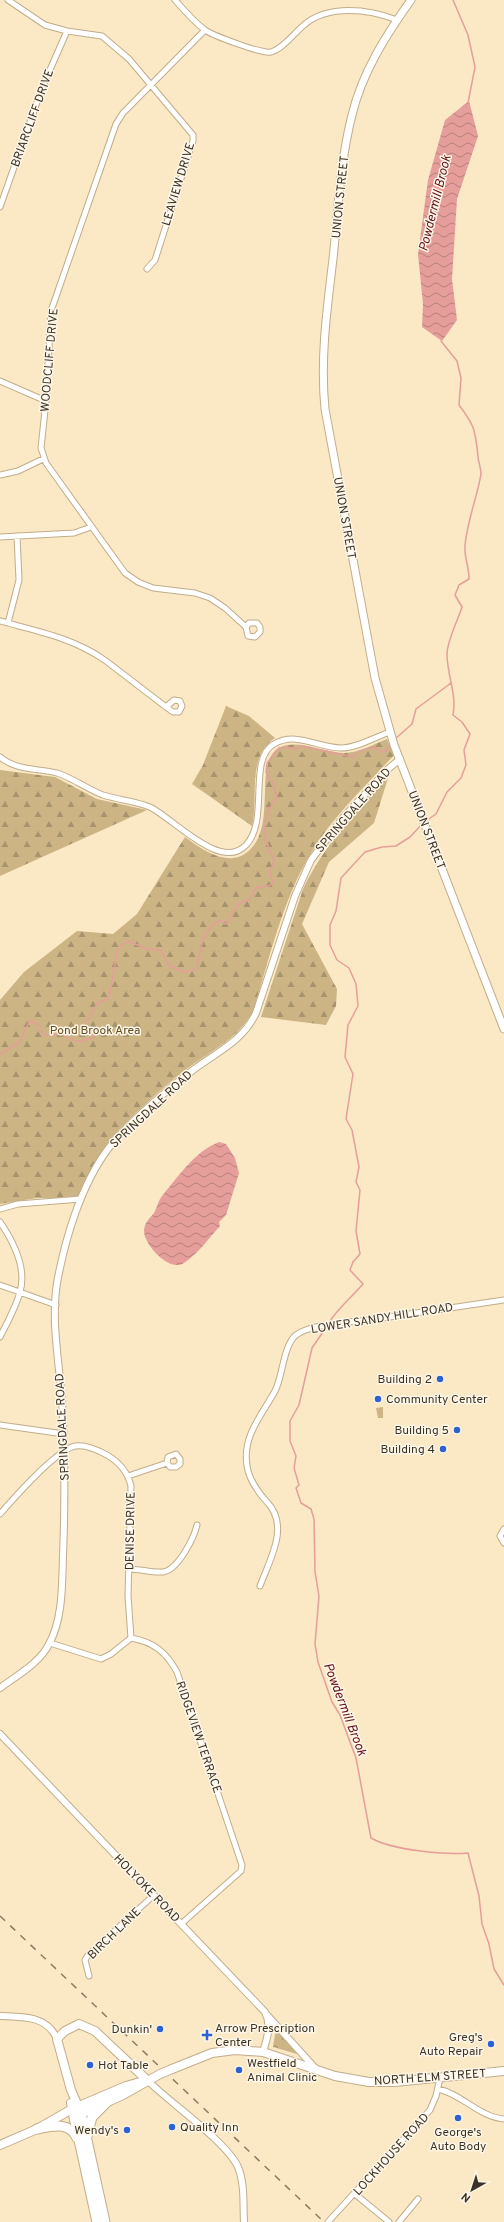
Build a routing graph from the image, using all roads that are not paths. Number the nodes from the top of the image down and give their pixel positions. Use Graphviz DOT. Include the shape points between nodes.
graph roads {
  1 [pos="8,0"];
  2 [pos="175,0"];
  3 [pos="411,0"];
  4 [pos="397,20"];
  5 [pos="205,30"];
  6 [pos="67,31"];
  7 [pos="150,86"];
  8 [pos="0,207"];
  9 [pos="146,269"];
  10 [pos="0,381"];
  11 [pos="46,401"];
  12 [pos="43,459"];
  13 [pos="0,475"];
  14 [pos="91,527"];
  15 [pos="17,536"];
  16 [pos="0,537"];
  17 [pos="0,622"];
  18 [pos="8,623"];
  19 [pos="246,627"];
  20 [pos="166,708"];
  21 [pos="392,738"];
  22 [pos="0,757"];
  23 [pos="400,759"];
  24 [pos="504,1029"];
  25 [pos="81,1198"];
  26 [pos="0,1209"];
  27 [pos="0,1222"];
  28 [pos="0,1285"];
  29 [pos="20,1292"];
  30 [pos="504,1300"];
  31 [pos="56,1304"];
  32 [pos="0,1337"];
  33 [pos="0,1425"];
  34 [pos="64,1434"];
  35 [pos="64,1450"];
  36 [pos="167,1463"];
  37 [pos="128,1476"];
  38 [pos="0,1514"];
  39 [pos="197,1525"];
  40 [pos="504,1529"];
  41 [pos="504,1543"];
  42 [pos="129,1569"];
  43 [pos="260,1586"];
  44 [pos="131,1638"];
  45 [pos="50,1642"];
  46 [pos="0,1688"];
  47 [pos="0,1734"];
  48 [pos="154,1895"];
  49 [pos="181,1924"];
  50 [pos="89,1976"];
  51 [pos="265,2012"];
  52 [pos="0,2016"];
  53 [pos="57,2039"];
  54 [pos="263,2052"];
  55 [pos="315,2068"];
  56 [pos="504,2071"];
  57 [pos="440,2078"];
  58 [pos="147,2080"];
  59 [pos="438,2089"];
  60 [pos="107,2102"];
  61 [pos="76,2111"];
  62 [pos="504,2119"];
  63 [pos="37,2129"];
  64 [pos="0,2145"];
  65 [pos="84,2145"];
  66 [pos="355,2194"];
  67 [pos="418,2199"];
  68 [pos="330,2220"];
  69 [pos="97,2222"];
  70 [pos="105,2222"];
  71 [pos="244,2222"];
  72 [pos="389,2222"];
  73 [pos="399,2222"];
  1 -- 6 [label="street" via="45,25"];
  2 -- 5 [label="street"];
  3 -- 4 [label="main road, UNION STREET"];
  4 -- 5 [label="street" via="389,16 358,12 328,12 306,23 280,47 269,52 256,51"];
  4 -- 21 [label="main road, UNION STREET" via="372,63 352,114 342,165 324,334 323,386 325,410 375,678"];
  5 -- 7 [label="street, WOODCLIFF DRIVE"];
  6 -- 7 [label="street" via="102,36 129,59"];
  6 -- 8 [label="street, BRIARCLIFF DRIVE" via="42,88"];
  7 -- 9 [label="street, LEAVIEW DRIVE" via="190,130 193,138 155,260"];
  7 -- 11 [label="street, WOODCLIFF DRIVE" via="123,113 116,124 51,311"];
  10 -- 11 [label="street"];
  11 -- 12 [label="street, WOODCLIFF DRIVE" via="41,448"];
  12 -- 13 [label="street" via="18,471"];
  12 -- 14 [label="street"];
  14 -- 15 [label="street" via="74,533"];
  14 -- 19 [label="street" via="118,564 133,579 153,588 206,596 220,604"];
  15 -- 16 [label="street"];
  15 -- 18 [label="street" via="19,580"];
  17 -- 18 [label="street"];
  18 -- 20 [label="street" via="56,636 84,647"];
  21 -- 22 [label="street" via="342,748 296,738 283,739 272,745 261,763 259,810 253,834 247,844 232,853 214,850 150,807 105,795 56,773 16,766"];
  21 -- 23 [label="main road, UNION STREET"];
  23 -- 24 [label="main road, UNION STREET"];
  23 -- 25 [label="street, SPRINGDALE ROAD" via="342,819 311,860 295,896 256,1013 247,1029 233,1043 181,1080 115,1140 103,1156"];
  25 -- 26 [label="street" via="18,1204"];
  25 -- 31 [label="street, SPRINGDALE ROAD" via="60,1271"];
  27 -- 29 [label="street" via="18,1257 21,1271"];
  28 -- 29 [label="street"];
  29 -- 31 [label="street"];
  29 -- 32 [label="street"];
  30 -- 43 [label="street, LOWER SANDY HILL ROAD" via="310,1329 295,1336 275,1391 256,1422 246,1451 251,1479 277,1516 279,1533"];
  31 -- 34 [label="street, SPRINGDALE ROAD"];
  33 -- 34 [label="street"];
  34 -- 35 [label="street, SPRINGDALE ROAD"];
  35 -- 37 [label="street, DENISE DRIVE" via="80,1446 98,1451 116,1461"];
  35 -- 38 [label="street" via="21,1489"];
  35 -- 45 [label="street, SPRINGDALE ROAD" via="66,1468 61,1594"];
  36 -- 37 [label="street"];
  37 -- 42 [label="street, DENISE DRIVE" via="131,1490"];
  39 -- 42 [label="street" via="186,1550 172,1568 163,1572"];
  40 -- 41 [label="street" via="500,1536"];
  42 -- 44 [label="street, DENISE DRIVE"];
  44 -- 45 [label="street" via="101,1659"];
  44 -- 49 [label="street, RIDGEVIEW TERRACE" via="145,1640 159,1648 168,1657 176,1672 242,1865 240,1871"];
  45 -- 46 [label="street, SPRINGDALE ROAD" via="43,1653"];
  47 -- 48 [label="street, HOLYOKE ROAD"];
  48 -- 49 [label="street, HOLYOKE ROAD"];
  48 -- 50 [label="street, BIRCH LANE" via="88,1955 85,1960"];
  49 -- 51 [label="street, HOLYOKE ROAD"];
  51 -- 54 [label="street" via="269,2030"];
  51 -- 55 [label="street, HOLYOKE ROAD"];
  52 -- 53 [label="street" via="37,2019 46,2024"];
  53 -- 58 [label="main road" via="72,2027 86,2025"];
  53 -- 61 [label="main road"];
  54 -- 55 [label="main road, NORTH ELM STREET"];
  54 -- 58 [label="main road, NORTH ELM STREET, bridge" via="235,2050 212,2053"];
  55 -- 57 [label="main road, NORTH ELM STREET" via="335,2076 369,2082"];
  56 -- 57 [label="main road, NORTH ELM STREET"];
  57 -- 59 [label="street, LOCKHOUSE ROAD"];
  58 -- 60 [label="main road"];
  58 -- 61 [label="main road" via="126,2086"];
  58 -- 71 [label="street" via="222,2146 234,2161 241,2181"];
  59 -- 62 [label="street" via="454,2095 490,2117"];
  59 -- 66 [label="street, LOCKHOUSE ROAD" via="430,2110"];
  60 -- 61 [label="main road"];
  60 -- 65 [label="highway" via="90,2122"];
  61 -- 63 [label="main road"];
  61 -- 65 [label="highway"];
  63 -- 64 [label="main road"];
  63 -- 65 [label="highway" via="66,2127 74,2132"];
  65 -- 69 [label="highway"];
  65 -- 70 [label="highway"];
  66 -- 68 [label="street, LOCKHOUSE ROAD"];
  66 -- 72 [label="street"];
  67 -- 73 [label="street"];
}
